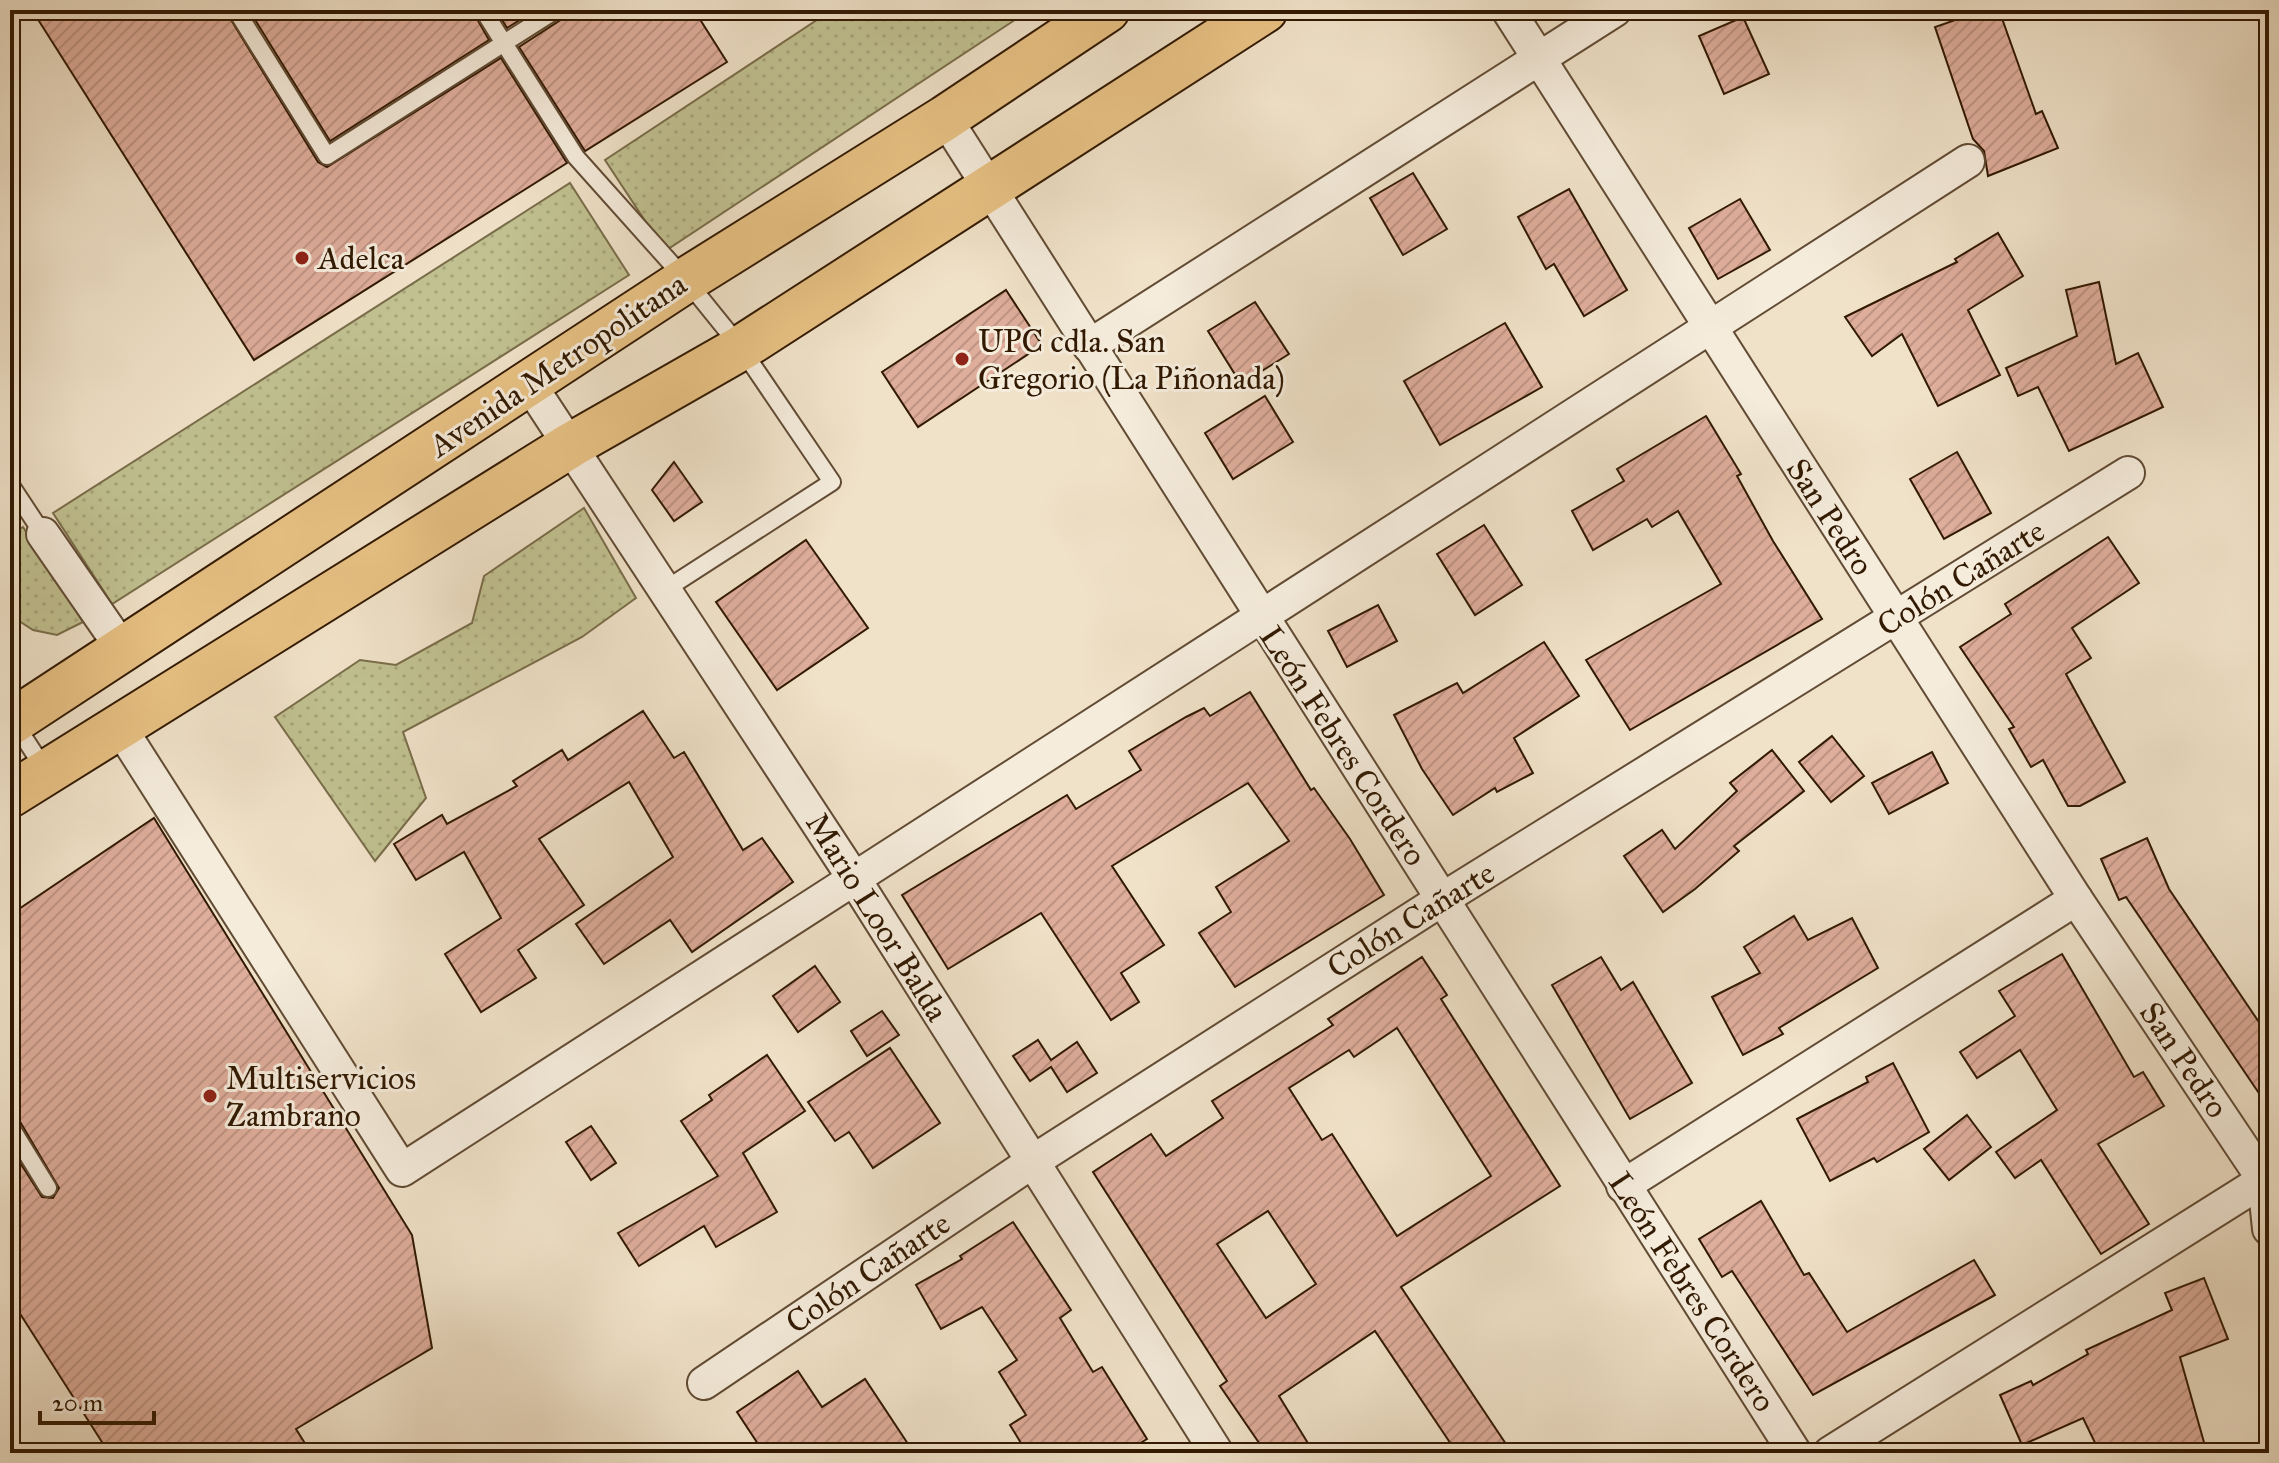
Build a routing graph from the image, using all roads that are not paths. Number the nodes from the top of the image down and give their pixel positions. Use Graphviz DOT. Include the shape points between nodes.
graph roads {
  1 [pos="236,10"];
  2 [pos="483,10"];
  3 [pos="556,10"];
  4 [pos="1107,10"];
  5 [pos="1265,10"];
  6 [pos="1508,10"];
  7 [pos="1615,10"];
  8 [pos="504,43"];
  9 [pos="1539,58"];
  10 [pos="945,118"];
  11 [pos="1968,161"];
  12 [pos="992,187"];
  13 [pos="686,280"];
  14 [pos="1709,329"];
  15 [pos="1089,346"];
  16 [pos="741,348"];
  17 [pos="530,385"];
  18 [pos="571,445"];
  19 [pos="2128,473"];
  20 [pos="10,484"];
  21 [pos="43,534"];
  22 [pos="666,589"];
  23 [pos="1261,619"];
  24 [pos="1896,619"];
  25 [pos="124,651"];
  26 [pos="11,721"];
  27 [pos="119,726"];
  28 [pos="47,773"];
  29 [pos="10,795"];
  30 [pos="853,877"];
  31 [pos="2076,899"];
  32 [pos="1441,900"];
  33 [pos="10,1126"];
  34 [pos="1032,1162"];
  35 [pos="2264,1180"];
  36 [pos="1623,1186"];
  37 [pos="48,1188"];
  38 [pos="2269,1229"];
  39 [pos="704,1383"];
  40 [pos="1215,1452"];
  41 [pos="1795,1453"];
  42 [pos="1830,1453"];
  1 -- 8 [label="lane" via="327,156"];
  2 -- 8 [label="lane"];
  3 -- 8 [label="lane"];
  4 -- 10 [label="highway, Avenida Metropolitana"];
  5 -- 12 [label="highway"];
  6 -- 9 [label="street, San Pedro"];
  7 -- 9 [label="street"];
  8 -- 13 [label="lane" via="576,157"];
  9 -- 14 [label="street, San Pedro"];
  9 -- 15 [label="street"];
  10 -- 12 [label="street, León Febres Cordero"];
  10 -- 13 [label="highway, Avenida Metropolitana"];
  11 -- 14 [label="street"];
  12 -- 15 [label="street, León Febres Cordero"];
  12 -- 16 [label="highway"];
  13 -- 16 [label="lane"];
  13 -- 17 [label="highway, Avenida Metropolitana"];
  14 -- 23 [label="street"];
  14 -- 24 [label="street, San Pedro"];
  15 -- 23 [label="street, León Febres Cordero"];
  16 -- 18 [label="highway"];
  16 -- 22 [label="lane" via="832,482"];
  17 -- 18 [label="street, Mario Loor Balda"];
  17 -- 25 [label="highway, Avenida Metropolitana"];
  18 -- 22 [label="street, Mario Loor Balda"];
  18 -- 27 [label="highway"];
  19 -- 24 [label="street, Colón Cañarte"];
  20 -- 21 [label="lane"];
  21 -- 25 [label="street"];
  22 -- 30 [label="street, Mario Loor Balda"];
  23 -- 30 [label="street"];
  23 -- 32 [label="street, León Febres Cordero"];
  24 -- 31 [label="street, San Pedro"];
  24 -- 32 [label="street, Colón Cañarte"];
  25 -- 26 [label="highway, Avenida Metropolitana"];
  26 -- 28 [label="lane"];
  27 -- 28 [label="highway"];
  27 -- 30 [label="street" via="402,1170"];
  28 -- 29 [label="highway"];
  30 -- 34 [label="street, Mario Loor Balda"];
  31 -- 35 [label="street, San Pedro"];
  31 -- 36 [label="street"];
  32 -- 34 [label="street, Colón Cañarte"];
  32 -- 36 [label="street, León Febres Cordero"];
  33 -- 37 [label="lane"];
  34 -- 39 [label="street, Colón Cañarte"];
  34 -- 40 [label="street, Mario Loor Balda"];
  35 -- 38 [label="street"];
  35 -- 42 [label="street"];
  36 -- 41 [label="street, León Febres Cordero"];
}
